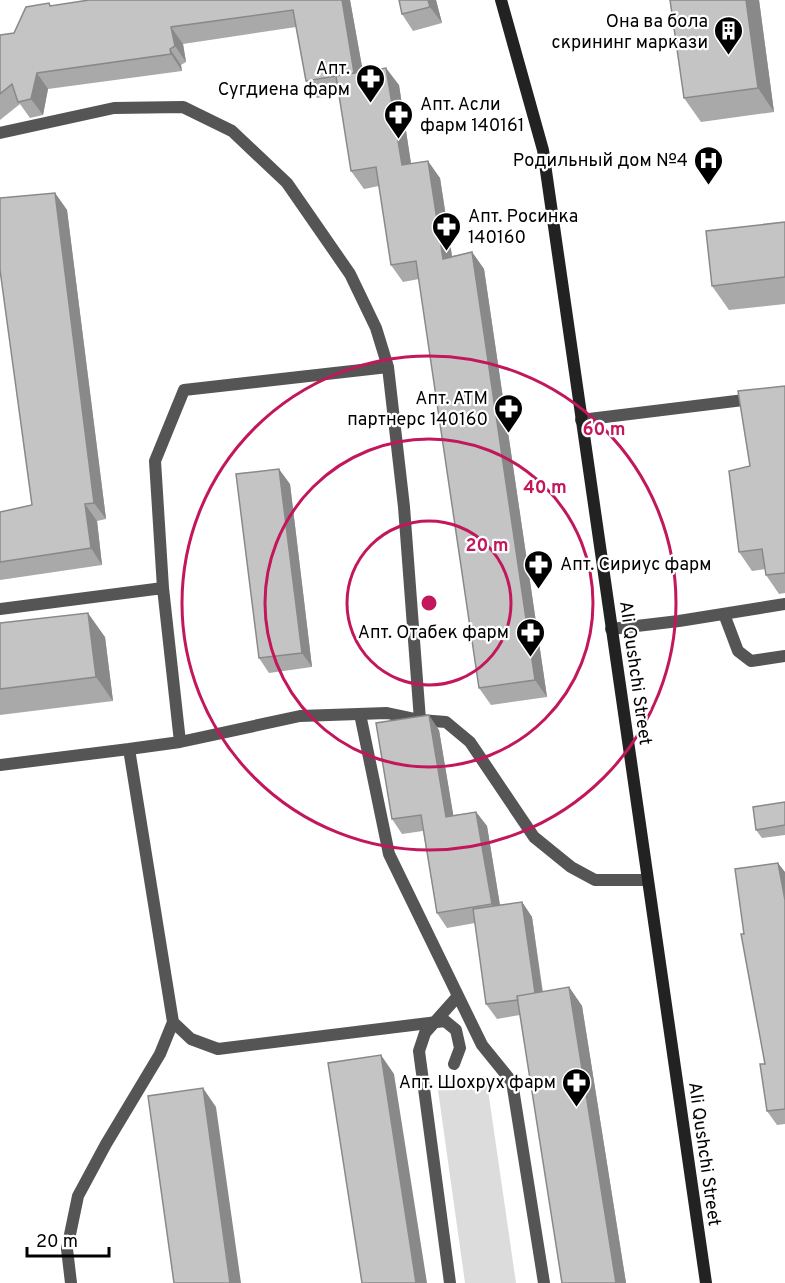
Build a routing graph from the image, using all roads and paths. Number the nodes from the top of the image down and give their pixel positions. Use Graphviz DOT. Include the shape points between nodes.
graph roads {
  1 [pos="501,0"];
  2 [pos="0,133"];
  3 [pos="388,367"];
  4 [pos="785,396"];
  5 [pos="581,420"];
  6 [pos="163,588"];
  7 [pos="785,604"];
  8 [pos="0,609"];
  9 [pos="724,614"];
  10 [pos="611,629"];
  11 [pos="785,656"];
  12 [pos="360,714"];
  13 [pos="420,720"];
  14 [pos="180,742"];
  15 [pos="129,748"];
  16 [pos="0,765"];
  17 [pos="647,880"];
  18 [pos="458,996"];
  19 [pos="173,1022"];
  20 [pos="435,1022"];
  21 [pos="454,1064"];
  22 [pos="71,1283"];
  23 [pos="450,1283"];
  24 [pos="544,1283"];
  25 [pos="706,1283"];
  1 -- 5 [label="main road, Ali Qushchi Street" via="543,150"];
  2 -- 3 [label="street" via="114,108 183,107 232,130 287,183 350,274 376,328"];
  3 -- 6 [label="street" via="184,390 155,461"];
  3 -- 13 [label="street" via="404,507"];
  4 -- 5 [label="street"];
  5 -- 10 [label="main road, Ali Qushchi Street"];
  6 -- 8 [label="street"];
  6 -- 14 [label="street"];
  7 -- 9 [label="street"];
  9 -- 10 [label="street"];
  9 -- 11 [label="street" via="738,651 751,662"];
  10 -- 17 [label="main road, Ali Qushchi Street"];
  12 -- 13 [label="street" via="387,713"];
  12 -- 14 [label="street" via="300,716"];
  12 -- 18 [label="street" via="389,854"];
  13 -- 17 [label="street" via="446,722 470,742 534,837 571,867 596,880"];
  14 -- 15 [label="street"];
  15 -- 16 [label="street"];
  15 -- 19 [label="street"];
  17 -- 25 [label="main road, Ali Qushchi Street"];
  18 -- 20 [label="street"];
  18 -- 24 [label="street" via="482,1045 512,1082"];
  19 -- 20 [label="street" via="191,1039 218,1049"];
  19 -- 22 [label="street" via="160,1054 78,1196 67,1249"];
  20 -- 21 [label="street" via="445,1021 456,1030 460,1048"];
  20 -- 23 [label="street" via="425,1033 419,1051"];
}
